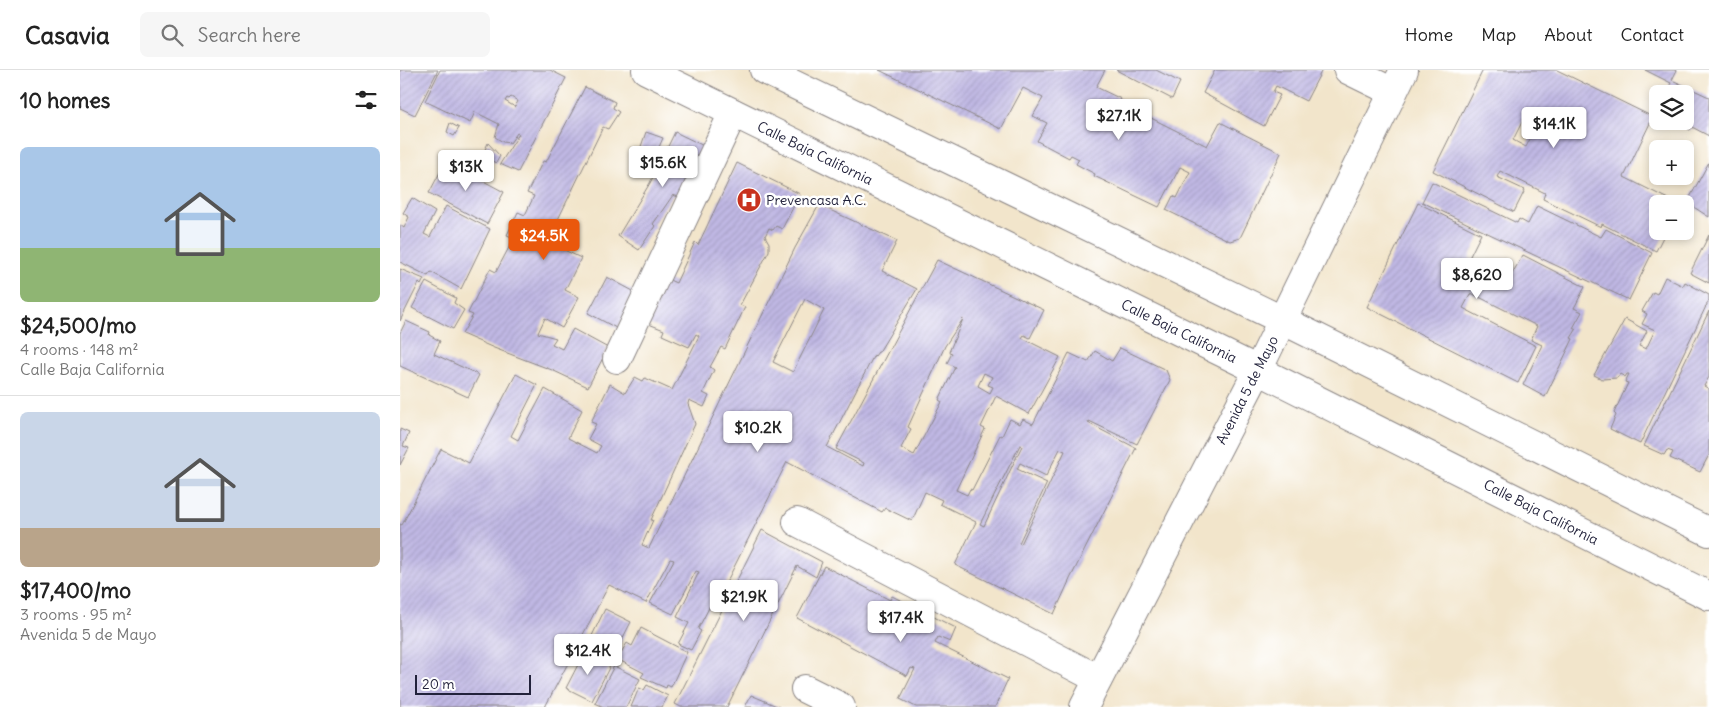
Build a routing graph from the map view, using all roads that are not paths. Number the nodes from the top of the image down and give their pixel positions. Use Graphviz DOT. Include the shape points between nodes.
graph roads {
  1 [pos="646,70"];
  2 [pos="764,70"];
  3 [pos="1348,70"];
  4 [pos="1398,81"];
  5 [pos="733,113"];
  6 [pos="1282,320"];
  7 [pos="618,359"];
  8 [pos="1258,370"];
  9 [pos="797,522"];
  10 [pos="1707,525"];
  11 [pos="1709,596"];
  12 [pos="1098,679"];
  13 [pos="805,689"];
  14 [pos="840,707"];
  15 [pos="1084,707"];
  1 -- 5 [label="street, Calle Baja California"];
  2 -- 6 [label="street"];
  3 -- 4 [label="street"];
  4 -- 6 [label="street, Avenida 5 de Mayo"];
  5 -- 7 [label="street"];
  5 -- 8 [label="street, Calle Baja California"];
  6 -- 8 [label="street, Avenida 5 de Mayo"];
  6 -- 10 [label="street"];
  8 -- 11 [label="street, Calle Baja California"];
  8 -- 12 [label="street, Avenida 5 de Mayo"];
  9 -- 12 [label="street"];
  12 -- 15 [label="street, Avenida 5 de Mayo"];
  13 -- 14 [label="street"];
}
